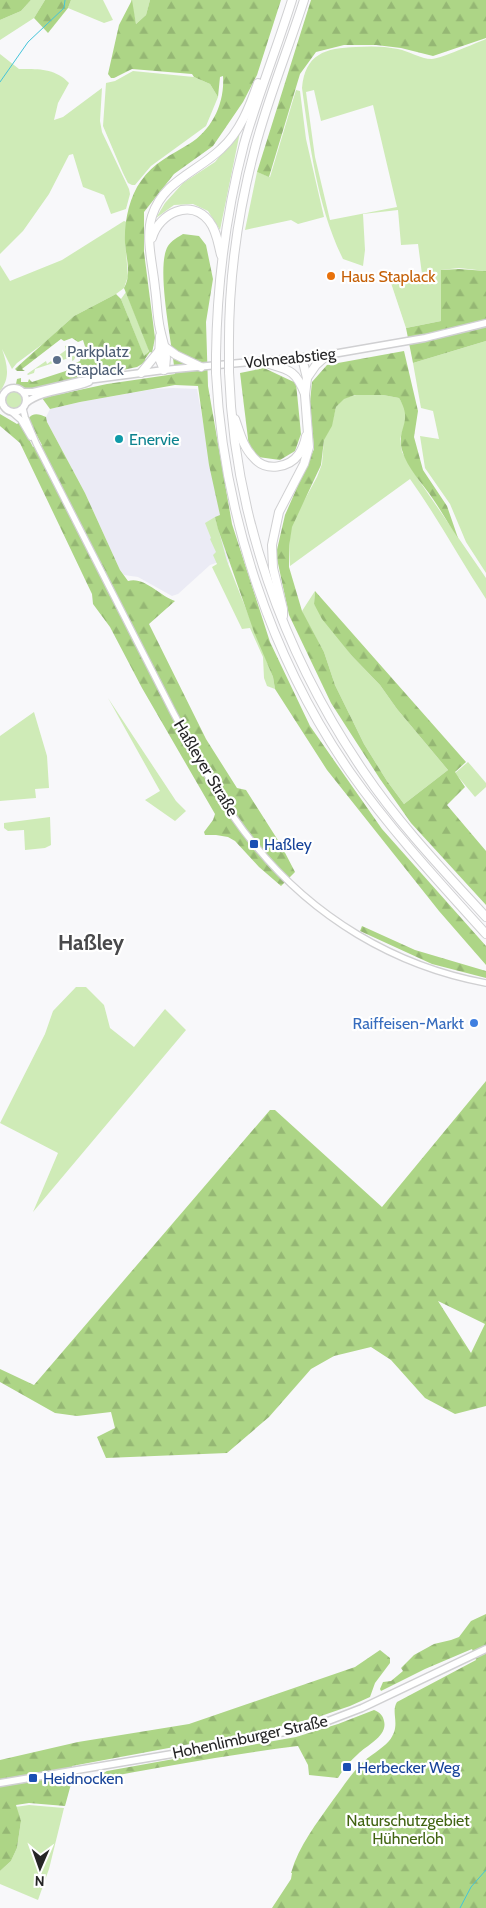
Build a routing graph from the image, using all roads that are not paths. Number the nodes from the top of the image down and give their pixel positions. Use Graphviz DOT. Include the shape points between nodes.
graph roads {
  1 [pos="292,0"];
  2 [pos="304,0"];
  3 [pos="270,65"];
  4 [pos="151,248"];
  5 [pos="222,260"];
  6 [pos="486,323"];
  7 [pos="162,349"];
  8 [pos="327,355"];
  9 [pos="302,358"];
  10 [pos="262,362"];
  11 [pos="201,367"];
  12 [pos="164,370"];
  13 [pos="141,373"];
  14 [pos="307,378"];
  15 [pos="299,379"];
  16 [pos="93,381"];
  17 [pos="24,392"];
  18 [pos="305,396"];
  19 [pos="1,399"];
  20 [pos="231,405"];
  21 [pos="25,406"];
  22 [pos="2,408"];
  23 [pos="13,412"];
  24 [pos="308,429"];
  25 [pos="36,443"];
  26 [pos="283,623"];
  27 [pos="486,917"];
  28 [pos="486,934"];
  29 [pos="486,983"];
  30 [pos="486,1649"];
  31 [pos="0,1783"];
  1 -- 3 [label="highway"];
  2 -- 20 [label="highway, bridge" via="262,122 247,180 232,267 228,354"];
  3 -- 4 [label="highway" via="262,73 247,111 229,141 163,195 151,222"];
  3 -- 5 [label="highway" via="240,162"];
  4 -- 5 [label="highway" via="154,232 162,220 173,212 188,210 203,215 209,221"];
  4 -- 7 [label="highway"];
  5 -- 28 [label="highway, bridge" via="216,372 226,456 240,528 258,587 289,665 351,773 399,835"];
  6 -- 8 [label="main road, Volmeabstieg" via="425,338"];
  7 -- 11 [label="highway"];
  7 -- 12 [label="highway" via="167,356"];
  7 -- 13 [label="highway"];
  8 -- 9 [label="main road, Volmeabstieg"];
  8 -- 14 [label="highway"];
  9 -- 10 [label="main road, Volmeabstieg"];
  9 -- 14 [label="highway"];
  9 -- 15 [label="highway"];
  10 -- 11 [label="main road, Volmeabstieg"];
  10 -- 15 [label="highway" via="288,370"];
  11 -- 12 [label="main road, Volmeabstieg"];
  12 -- 13 [label="main road, Volmeabstieg"];
  13 -- 16 [label="main road, Volmeabstieg"];
  14 -- 18 [label="highway"];
  15 -- 18 [label="highway"];
  16 -- 17 [label="main road, Volmeabstieg"];
  16 -- 21 [label="main road, Volmeabstieg" via="40,396"];
  17 -- 19 [label="main road" via="10,389"];
  17 -- 21 [label="main road"];
  18 -- 24 [label="highway"];
  19 -- 22 [label="main road"];
  20 -- 24 [label="highway" via="246,450 255,461 264,465 280,466 293,460 302,450"];
  20 -- 26 [label="highway" via="236,454 251,526"];
  21 -- 23 [label="main road"];
  21 -- 25 [label="main road, Haßleyer Straße" via="25,418"];
  22 -- 23 [label="main road"];
  23 -- 25 [label="main road, Haßleyer Straße"];
  24 -- 26 [label="highway" via="307,456 284,502 274,533 273,568 283,609"];
  25 -- 29 [label="main road, Haßleyer Straße" via="190,744 254,844 300,891 357,935 417,964"];
  26 -- 27 [label="highway" via="321,704 366,774 407,828"];
  30 -- 31 [label="main road, Hohenlimburger Straße" via="362,1708 315,1726"];
}
